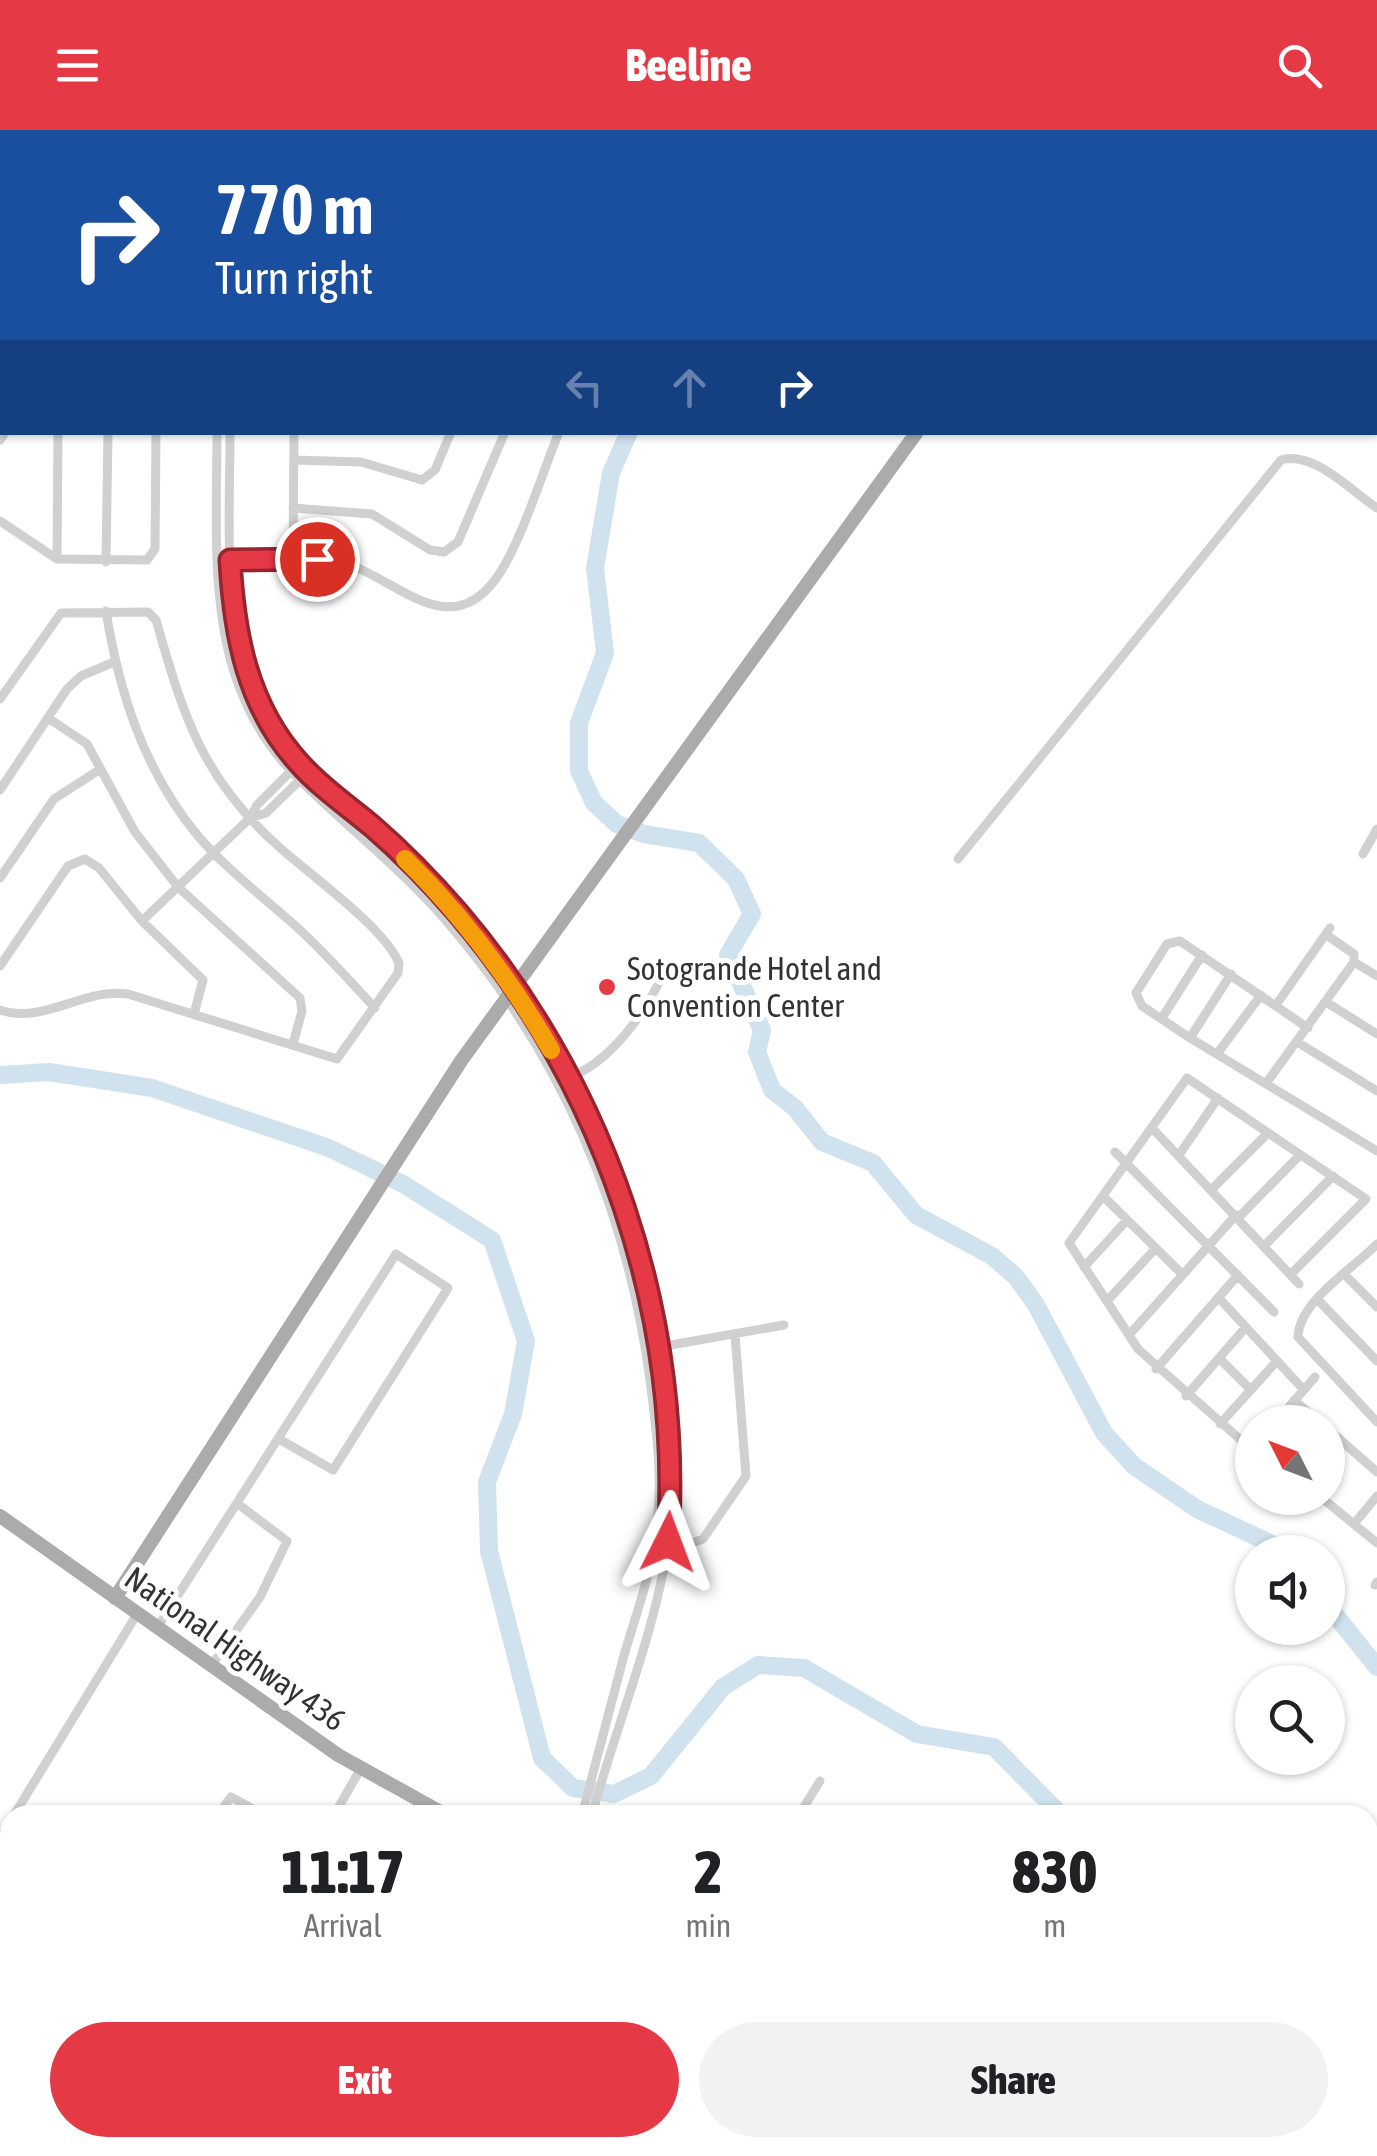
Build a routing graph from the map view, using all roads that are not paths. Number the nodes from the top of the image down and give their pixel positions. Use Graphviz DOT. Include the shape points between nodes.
graph roads {
  1 [pos="58,435"];
  2 [pos="108,435"];
  3 [pos="156,435"];
  4 [pos="218,435"];
  5 [pos="230,435"];
  6 [pos="294,435"];
  7 [pos="450,435"];
  8 [pos="504,435"];
  9 [pos="558,435"];
  10 [pos="916,435"];
  11 [pos="294,460"];
  12 [pos="294,508"];
  13 [pos="1377,508"];
  14 [pos="0,521"];
  15 [pos="293,559"];
  16 [pos="57,560"];
  17 [pos="230,560"];
  18 [pos="217,561"];
  19 [pos="106,562"];
  20 [pos="106,610"];
  21 [pos="114,662"];
  22 [pos="0,699"];
  23 [pos="48,718"];
  24 [pos="295,767"];
  25 [pos="99,770"];
  26 [pos="308,772"];
  27 [pos="300,780"];
  28 [pos="0,790"];
  29 [pos="250,818"];
  30 [pos="1377,830"];
  31 [pos="214,853"];
  32 [pos="1362,854"];
  33 [pos="958,859"];
  34 [pos="0,878"];
  35 [pos="178,887"];
  36 [pos="142,921"];
  37 [pos="1202,955"];
  38 [pos="1354,962"];
  39 [pos="0,966"];
  40 [pos="667,966"];
  41 [pos="1232,974"];
  42 [pos="1377,976"];
  43 [pos="510,991"];
  44 [pos="1262,994"];
  45 [pos="1326,1002"];
  46 [pos="1276,1005"];
  47 [pos="374,1008"];
  48 [pos="0,1010"];
  49 [pos="194,1014"];
  50 [pos="1162,1018"];
  51 [pos="1308,1028"];
  52 [pos="1377,1034"];
  53 [pos="1190,1038"];
  54 [pos="1297,1042"];
  55 [pos="293,1044"];
  56 [pos="1217,1054"];
  57 [pos="557,1078"];
  58 [pos="568,1079"];
  59 [pos="1267,1082"];
  60 [pos="1377,1091"];
  61 [pos="1218,1098"];
  62 [pos="1152,1128"];
  63 [pos="1268,1133"];
  64 [pos="1377,1151"];
  65 [pos="1115,1152"];
  66 [pos="1179,1154"];
  67 [pos="1300,1155"];
  68 [pos="1126,1163"];
  69 [pos="1333,1176"];
  70 [pos="1212,1189"];
  71 [pos="1104,1196"];
  72 [pos="1237,1216"];
  73 [pos="1128,1220"];
  74 [pos="1208,1244"];
  75 [pos="1264,1246"];
  76 [pos="1376,1247"];
  77 [pos="1155,1249"];
  78 [pos="1084,1267"];
  79 [pos="1182,1274"];
  80 [pos="1291,1274"];
  81 [pos="1345,1274"];
  82 [pos="1238,1275"];
  83 [pos="1298,1284"];
  84 [pos="1218,1298"];
  85 [pos="1318,1300"];
  86 [pos="1107,1301"];
  87 [pos="1377,1307"];
  88 [pos="1274,1312"];
  89 [pos="784,1325"];
  90 [pos="1246,1327"];
  91 [pos="735,1335"];
  92 [pos="1128,1336"];
  93 [pos="658,1347"];
  94 [pos="646,1349"];
  95 [pos="1219,1358"];
  96 [pos="1377,1361"];
  97 [pos="1276,1362"];
  98 [pos="1156,1369"];
  99 [pos="1315,1378"];
  100 [pos="1250,1389"];
  101 [pos="1303,1390"];
  102 [pos="1186,1396"];
  103 [pos="1294,1400"];
  104 [pos="1290,1405"];
  105 [pos="1300,1405"];
  106 [pos="1377,1422"];
  107 [pos="1220,1424"];
  108 [pos="1235,1435"];
  109 [pos="279,1438"];
  110 [pos="1345,1445"];
  111 [pos="1377,1472"];
  112 [pos="1377,1496"];
  113 [pos="238,1504"];
  114 [pos="1343,1515"];
  115 [pos="0,1516"];
  116 [pos="1354,1524"];
  117 [pos="655,1540"];
  118 [pos="668,1542"];
  119 [pos="1377,1542"];
  120 [pos="115,1598"];
  121 [pos="138,1614"];
  122 [pos="157,1628"];
  123 [pos="211,1666"];
  124 [pos="602,1759"];
  125 [pos="360,1770"];
  126 [pos="820,1781"];
  127 [pos="20,1805"];
  128 [pos="225,1805"];
  129 [pos="246,1805"];
  130 [pos="340,1805"];
  131 [pos="427,1805"];
  132 [pos="586,1805"];
  133 [pos="594,1805"];
  134 [pos="805,1805"];
  1 -- 16 [label="street"];
  2 -- 19 [label="street"];
  3 -- 19 [label="street" via="155,549 141,562"];
  4 -- 18 [label="street"];
  5 -- 17 [label="street"];
  6 -- 11 [label="street"];
  7 -- 11 [label="street" via="435,470 422,480 361,462"];
  8 -- 12 [label="street" via="458,542 444,552 372,514"];
  9 -- 15 [label="street" via="501,572 470,601 446,607 419,602 356,567"];
  10 -- 43 [label="main road"];
  11 -- 12 [label="street"];
  12 -- 15 [label="street"];
  13 -- 33 [label="street" via="1314,464 1281,460"];
  14 -- 16 [label="street"];
  15 -- 17 [label="street"];
  16 -- 19 [label="street"];
  17 -- 18 [label="street"];
  17 -- 24 [label="street" via="242,659"];
  18 -- 24 [label="street" via="222,632 239,692"];
  20 -- 21 [label="street"];
  20 -- 22 [label="street" via="56,617"];
  20 -- 29 [label="street" via="142,611 156,620 196,741"];
  21 -- 23 [label="street" via="75,681"];
  21 -- 31 [label="street" via="151,764"];
  23 -- 25 [label="street" via="87,744"];
  23 -- 28 [label="street"];
  24 -- 26 [label="street"];
  24 -- 27 [label="street"];
  24 -- 29 [label="street"];
  25 -- 34 [label="street" via="54,799"];
  25 -- 35 [label="street" via="134,832"];
  26 -- 27 [label="street"];
  26 -- 43 [label="street" via="436,889"];
  27 -- 29 [label="street" via="266,813"];
  27 -- 43 [label="street"];
  29 -- 31 [label="street"];
  29 -- 47 [label="street" via="398,958 398,973"];
  30 -- 32 [label="street"];
  31 -- 35 [label="street"];
  31 -- 47 [label="street"];
  35 -- 36 [label="street"];
  35 -- 55 [label="street" via="300,998"];
  36 -- 39 [label="street" via="99,868 78,859"];
  36 -- 49 [label="street" via="203,980"];
  37 -- 41 [label="street"];
  37 -- 50 [label="street"];
  37 -- 50 [label="street" via="1173,940 1156,960 1136,992"];
  38 -- 42 [label="street"];
  38 -- 45 [label="street"];
  38 -- 46 [label="street" via="1329,932"];
  40 -- 58 [label="street" via="632,1026"];
  41 -- 44 [label="street"];
  41 -- 53 [label="street"];
  43 -- 57 [label="street"];
  43 -- 58 [label="street"];
  43 -- 120 [label="main road"];
  44 -- 46 [label="street"];
  44 -- 56 [label="street"];
  45 -- 51 [label="street"];
  45 -- 52 [label="street"];
  46 -- 51 [label="street"];
  47 -- 55 [label="street" via="337,1059"];
  48 -- 49 [label="street" via="27,1014 120,992"];
  49 -- 55 [label="street"];
  50 -- 53 [label="street"];
  51 -- 54 [label="street"];
  53 -- 56 [label="street"];
  54 -- 59 [label="street"];
  54 -- 60 [label="street"];
  56 -- 59 [label="street"];
  57 -- 58 [label="street"];
  57 -- 94 [label="street" via="618,1220"];
  58 -- 93 [label="street" via="617,1181 642,1260"];
  59 -- 64 [label="street"];
  61 -- 62 [label="street" via="1188,1078"];
  61 -- 63 [label="street"];
  61 -- 66 [label="street"];
  62 -- 66 [label="street"];
  62 -- 68 [label="street"];
  63 -- 67 [label="street"];
  63 -- 70 [label="street"];
  65 -- 68 [label="street"];
  66 -- 70 [label="street"];
  67 -- 69 [label="street"];
  67 -- 72 [label="street"];
  68 -- 71 [label="street"];
  68 -- 74 [label="street"];
  69 -- 75 [label="street"];
  69 -- 80 [label="street" via="1366,1198"];
  70 -- 72 [label="street"];
  71 -- 73 [label="street"];
  71 -- 78 [label="street" via="1069,1243"];
  72 -- 74 [label="street"];
  72 -- 75 [label="street"];
  73 -- 77 [label="street"];
  73 -- 78 [label="street"];
  74 -- 79 [label="street"];
  74 -- 82 [label="street"];
  75 -- 80 [label="street"];
  76 -- 81 [label="street"];
  77 -- 79 [label="street"];
  77 -- 86 [label="street"];
  78 -- 86 [label="street"];
  79 -- 92 [label="street"];
  80 -- 83 [label="street"];
  81 -- 85 [label="street"];
  81 -- 87 [label="street"];
  82 -- 84 [label="street"];
  82 -- 88 [label="street"];
  84 -- 90 [label="street"];
  84 -- 98 [label="street"];
  85 -- 96 [label="street"];
  85 -- 106 [label="street" via="1298,1325 1298,1336"];
  86 -- 92 [label="street"];
  89 -- 91 [label="street"];
  90 -- 95 [label="street"];
  90 -- 97 [label="street"];
  91 -- 93 [label="street"];
  91 -- 118 [label="street" via="746,1476 703,1540"];
  92 -- 98 [label="street"];
  93 -- 94 [label="street"];
  93 -- 118 [label="street" via="672,1480"];
  94 -- 117 [label="street" via="660,1480"];
  95 -- 100 [label="street"];
  95 -- 102 [label="street"];
  97 -- 100 [label="street"];
  97 -- 101 [label="street"];
  98 -- 102 [label="street"];
  99 -- 101 [label="street"];
  100 -- 107 [label="street"];
  101 -- 103 [label="street"];
  102 -- 107 [label="street"];
  103 -- 104 [label="street"];
  103 -- 105 [label="street"];
  107 -- 108 [label="street"];
  109 -- 109 [label="street" via="396,1254 448,1288 333,1470"];
  109 -- 113 [label="street"];
  110 -- 111 [label="street"];
  112 -- 116 [label="street"];
  113 -- 122 [label="street"];
  113 -- 123 [label="street" via="287,1541 260,1597"];
  114 -- 116 [label="street"];
  115 -- 120 [label="main road, National Highway 436"];
  116 -- 119 [label="street"];
  117 -- 118 [label="street"];
  117 -- 124 [label="street"];
  118 -- 124 [label="street"];
  120 -- 121 [label="main road, National Highway 436"];
  121 -- 122 [label="main road, National Highway 436"];
  121 -- 127 [label="street"];
  122 -- 123 [label="main road, National Highway 436"];
  123 -- 125 [label="main road, National Highway 436"];
  124 -- 132 [label="street"];
  124 -- 133 [label="street"];
  125 -- 130 [label="street"];
  125 -- 131 [label="main road, National Highway 436"];
  126 -- 134 [label="street"];
  128 -- 129 [label="street" via="231,1797"];
}
